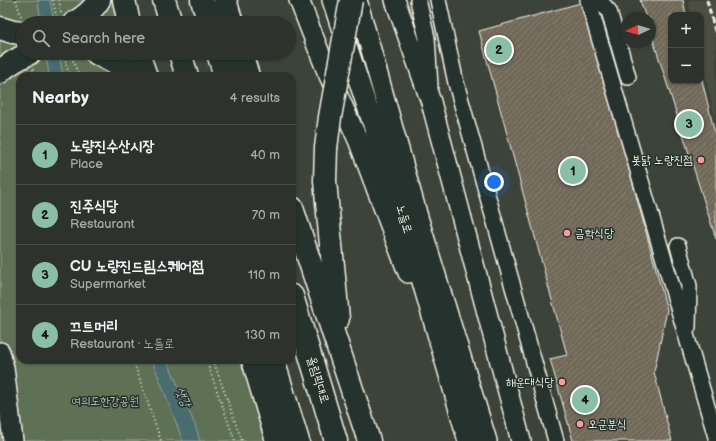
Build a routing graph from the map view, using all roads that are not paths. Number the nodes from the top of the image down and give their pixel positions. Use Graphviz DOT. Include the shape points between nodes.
graph roads {
  1 [pos="99,0"];
  2 [pos="124,0"];
  3 [pos="164,0"];
  4 [pos="202,0"];
  5 [pos="225,0"];
  6 [pos="299,0"];
  7 [pos="332,0"];
  8 [pos="351,0"];
  9 [pos="357,0"];
  10 [pos="395,0"];
  11 [pos="418,0"];
  12 [pos="438,0"];
  13 [pos="588,0"];
  14 [pos="598,0"];
  15 [pos="85,16"];
  16 [pos="127,16"];
  17 [pos="169,16"];
  18 [pos="207,16"];
  19 [pos="230,16"];
  20 [pos="109,60"];
  21 [pos="140,60"];
  22 [pos="182,60"];
  23 [pos="220,60"];
  24 [pos="243,60"];
  25 [pos="125,72"];
  26 [pos="145,72"];
  27 [pos="186,72"];
  28 [pos="224,72"];
  29 [pos="247,72"];
  30 [pos="628,77"];
  31 [pos="431,102"];
  32 [pos="296,220"];
  33 [pos="678,246"];
  34 [pos="296,309"];
  35 [pos="688,341"];
  36 [pos="0,352"];
  37 [pos="342,356"];
  38 [pos="254,364"];
  39 [pos="274,364"];
  40 [pos="451,381"];
  41 [pos="715,438"];
  42 [pos="13,441"];
  43 [pos="277,441"];
  44 [pos="298,441"];
  45 [pos="336,441"];
  46 [pos="369,441"];
  47 [pos="468,441"];
  48 [pos="487,441"];
  49 [pos="521,441"];
  50 [pos="556,441"];
  1 -- 15 [label="highway"];
  2 -- 16 [label="highway"];
  3 -- 17 [label="highway"];
  4 -- 18 [label="highway"];
  5 -- 19 [label="highway"];
  6 -- 40 [label="main road" via="358,140"];
  7 -- 40 [label="main road, 노들로" via="403,216"];
  8 -- 37 [label="highway, bridge" via="330,117 325,181"];
  9 -- 48 [label="main road, 노들로" via="418,217"];
  10 -- 31 [label="main road"];
  11 -- 31 [label="lane" via="427,38"];
  12 -- 50 [label="lane" via="456,83"];
  13 -- 35 [label="lane"];
  14 -- 30 [label="lane" via="609,11"];
  20 -- 25 [label="highway"];
  21 -- 26 [label="highway"];
  22 -- 27 [label="highway"];
  23 -- 28 [label="highway"];
  24 -- 29 [label="highway"];
  31 -- 49 [label="main road"];
  32 -- 37 [label="highway"];
  33 -- 35 [label="lane" via="689,286"];
  34 -- 45 [label="highway, 올림픽대로"];
  35 -- 41 [label="lane"];
  36 -- 42 [label="main road"];
  37 -- 46 [label="highway"];
  38 -- 43 [label="highway"];
  39 -- 44 [label="highway"];
  40 -- 47 [label="main road, 노들로"];
}
